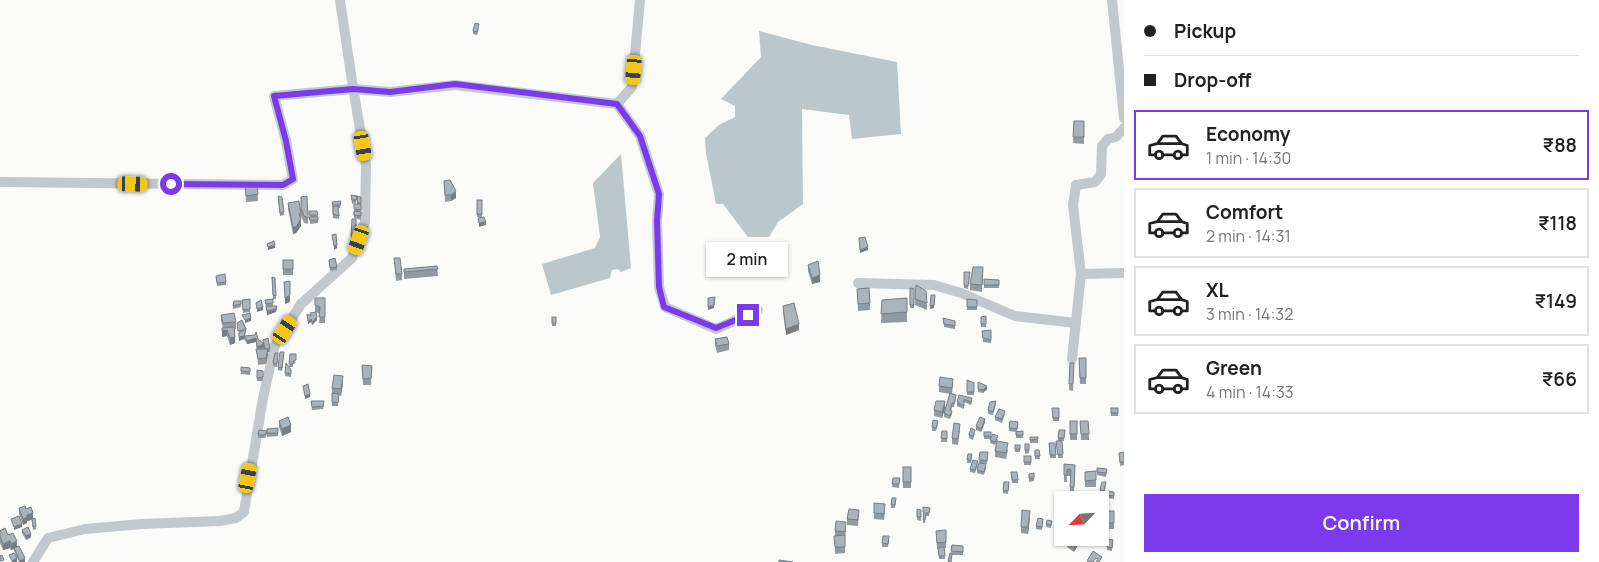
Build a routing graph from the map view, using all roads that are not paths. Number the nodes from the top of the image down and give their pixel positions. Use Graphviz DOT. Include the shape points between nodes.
graph roads {
  1 [pos="340,0"];
  2 [pos="640,0"];
  3 [pos="1112,0"];
  4 [pos="353,89"];
  5 [pos="617,104"];
  6 [pos="1124,118"];
  7 [pos="1124,128"];
  8 [pos="0,182"];
  9 [pos="1124,273"];
  10 [pos="1081,274"];
  11 [pos="858,283"];
  12 [pos="758,310"];
  13 [pos="1076,323"];
  14 [pos="1072,358"];
  15 [pos="33,562"];
  1 -- 4 [label="street"];
  2 -- 5 [label="street" via="632,87"];
  3 -- 6 [label="street"];
  4 -- 5 [label="street" via="390,92 455,84"];
  4 -- 8 [label="street" via="274,96 293,179 283,185"];
  4 -- 15 [label="street" via="366,164 365,222 352,258 301,304 275,345 244,512 236,518 220,520 85,529 48,538"];
  5 -- 12 [label="street" via="640,136 659,194 659,287 664,307 716,328"];
  7 -- 10 [label="street" via="1102,146 1101,174 1095,182 1076,185 1074,205"];
  9 -- 10 [label="street"];
  10 -- 13 [label="street"];
  11 -- 13 [label="street" via="934,285 1015,316"];
  13 -- 14 [label="street"];
}
